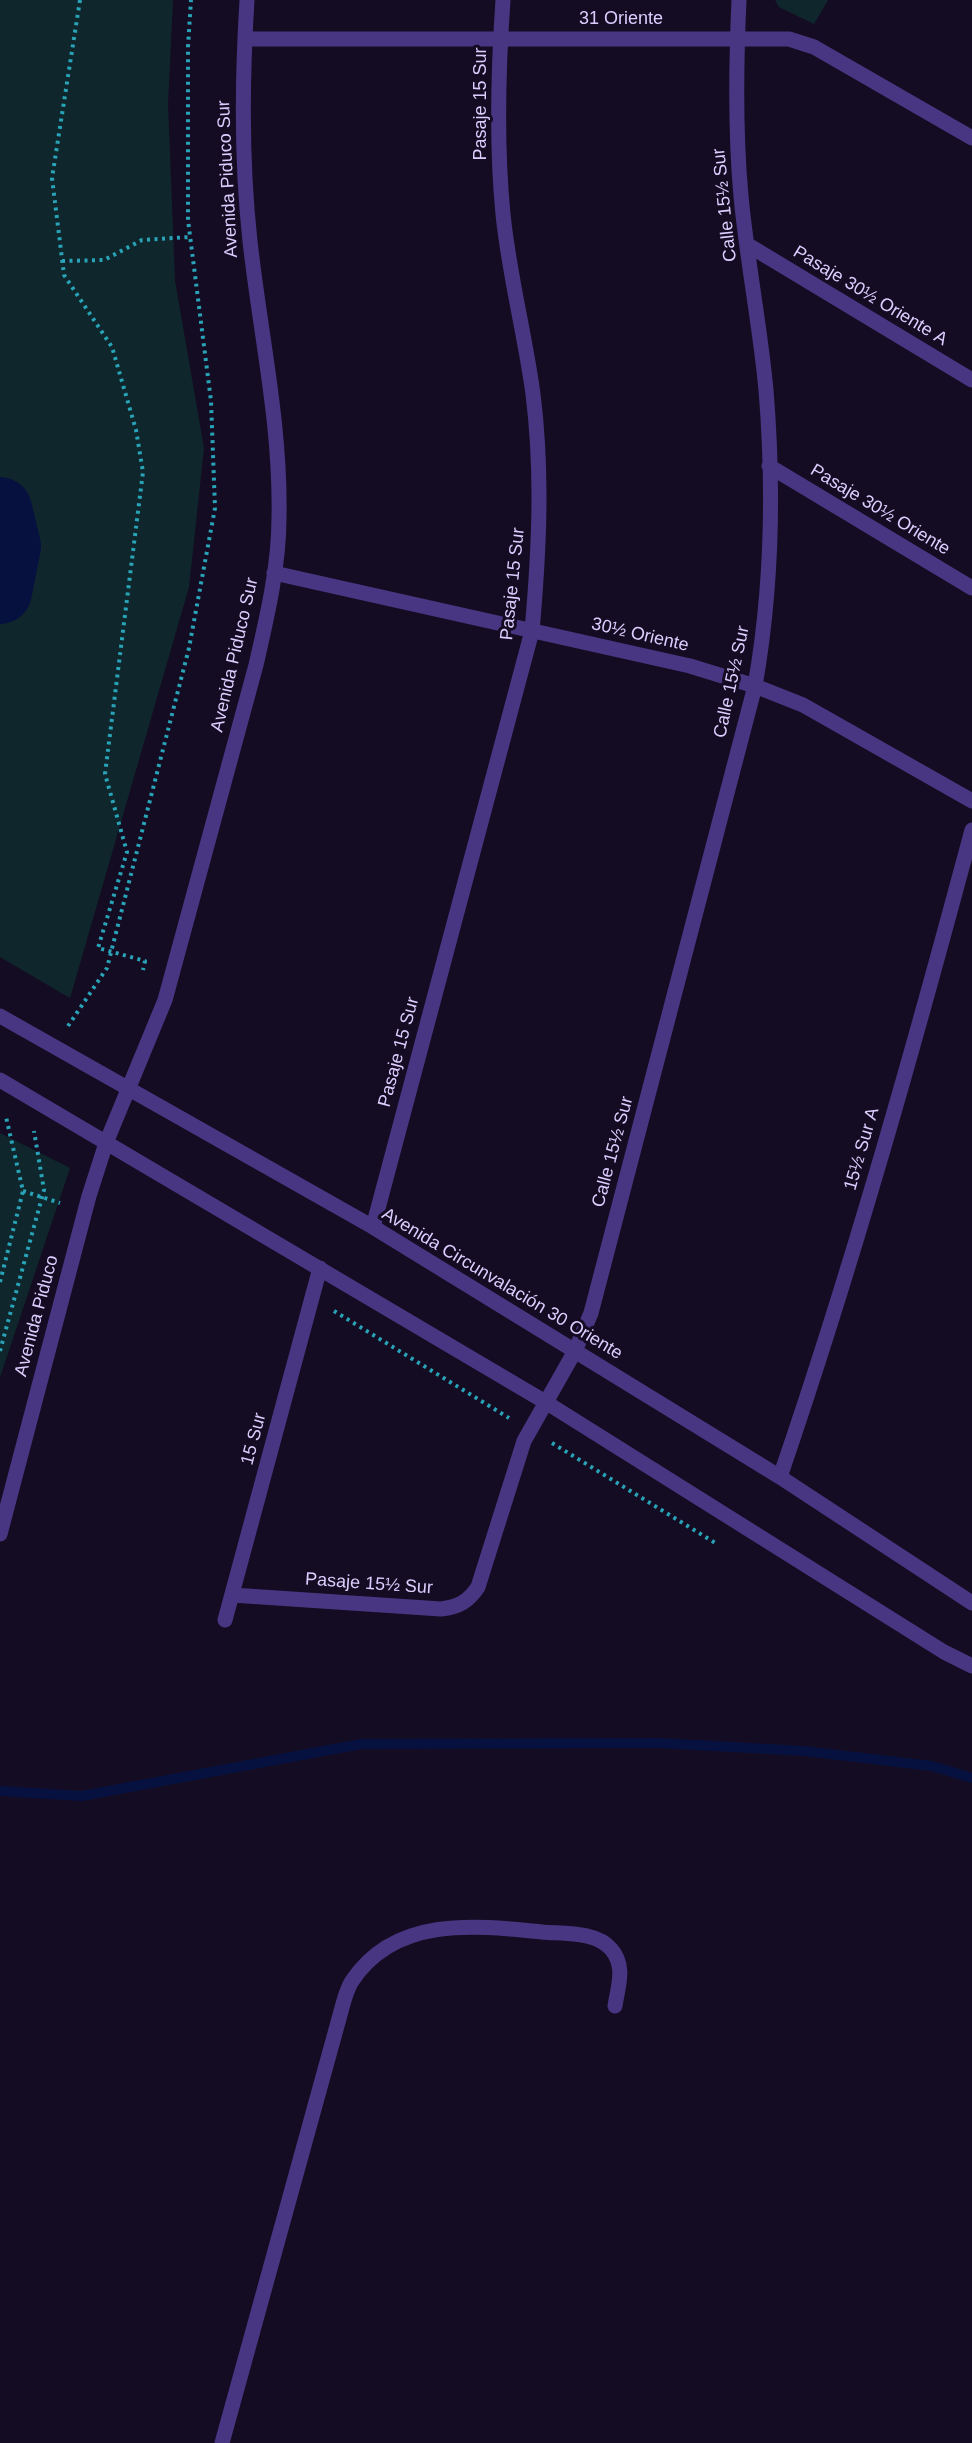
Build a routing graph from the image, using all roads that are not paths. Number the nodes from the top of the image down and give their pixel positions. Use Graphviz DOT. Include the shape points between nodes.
graph roads {
  1 [pos="247,0"];
  2 [pos="502,0"];
  3 [pos="739,0"];
  4 [pos="500,38"];
  5 [pos="737,38"];
  6 [pos="245,39"];
  7 [pos="972,138"];
  8 [pos="748,245"];
  9 [pos="972,380"];
  10 [pos="769,466"];
  11 [pos="274,573"];
  12 [pos="972,588"];
  13 [pos="532,631"];
  14 [pos="755,686"];
  15 [pos="972,801"];
  16 [pos="972,830"];
  17 [pos="0,1016"];
  18 [pos="0,1080"];
  19 [pos="127,1088"];
  20 [pos="106,1143"];
  21 [pos="373,1227"];
  22 [pos="320,1268"];
  23 [pos="575,1351"];
  24 [pos="547,1403"];
  25 [pos="780,1477"];
  26 [pos="0,1534"];
  27 [pos="232,1595"];
  28 [pos="972,1603"];
  29 [pos="225,1620"];
  30 [pos="972,1666"];
  31 [pos="615,2006"];
  32 [pos="222,2443"];
  1 -- 6 [label="street, Avenida Piduco Sur"];
  2 -- 4 [label="street, Pasaje 15 Sur"];
  3 -- 5 [label="street, Calle 15½ Sur"];
  4 -- 5 [label="street, 31 Oriente"];
  4 -- 6 [label="street, 31 Oriente"];
  4 -- 13 [label="street, Pasaje 15 Sur" via="503,216 538,444 538,564"];
  5 -- 7 [label="street, 31 Oriente" via="789,39 814,47"];
  5 -- 8 [label="street, Calle 15½ Sur" via="738,153"];
  6 -- 11 [label="street, Avenida Piduco Sur" via="243,105 249,239 277,455 279,518"];
  8 -- 9 [label="street, Pasaje 30½ Oriente A"];
  8 -- 10 [label="street, Calle 15½ Sur" via="766,392"];
  10 -- 12 [label="street, Pasaje 30½ Oriente"];
  10 -- 14 [label="street, Calle 15½ Sur" via="766,602"];
  11 -- 13 [label="street, 30½ Oriente"];
  11 -- 19 [label="street, Avenida Piduco Sur" via="256,665 165,1000"];
  13 -- 14 [label="street, 30½ Oriente" via="690,666"];
  13 -- 21 [label="street, Pasaje 15 Sur"];
  14 -- 15 [label="street, 30½ Oriente" via="831,719"];
  14 -- 23 [label="street, Calle 15½ Sur" via="596,1298"];
  16 -- 25 [label="street, 15½ Sur A" via="889,1130"];
  17 -- 19 [label="street, Avenida Circunvalación 30 Oriente"];
  18 -- 20 [label="street"];
  19 -- 20 [label="street, Avenida Piduco Sur"];
  19 -- 21 [label="street, Avenida Circunvalación 30 Oriente"];
  20 -- 22 [label="street"];
  20 -- 26 [label="street, Avenida Piduco"];
  21 -- 23 [label="street, Avenida Circunvalación 30 Oriente"];
  22 -- 24 [label="street"];
  22 -- 27 [label="street, 15 Sur"];
  23 -- 24 [label="street, Calle 15½ Sur"];
  23 -- 25 [label="street, Avenida Circunvalación 30 Oriente"];
  24 -- 27 [label="street, Pasaje 15½ Sur" via="524,1441 478,1587 464,1602 441,1609"];
  24 -- 30 [label="street"];
  25 -- 28 [label="street, Avenida Circunvalación 30 Oriente"];
  27 -- 29 [label="street, 15 Sur"];
  31 -- 32 [label="street" via="619,1961 607,1944 589,1936 457,1926 396,1943 370,1959 351,1982 340,2015"];
}
